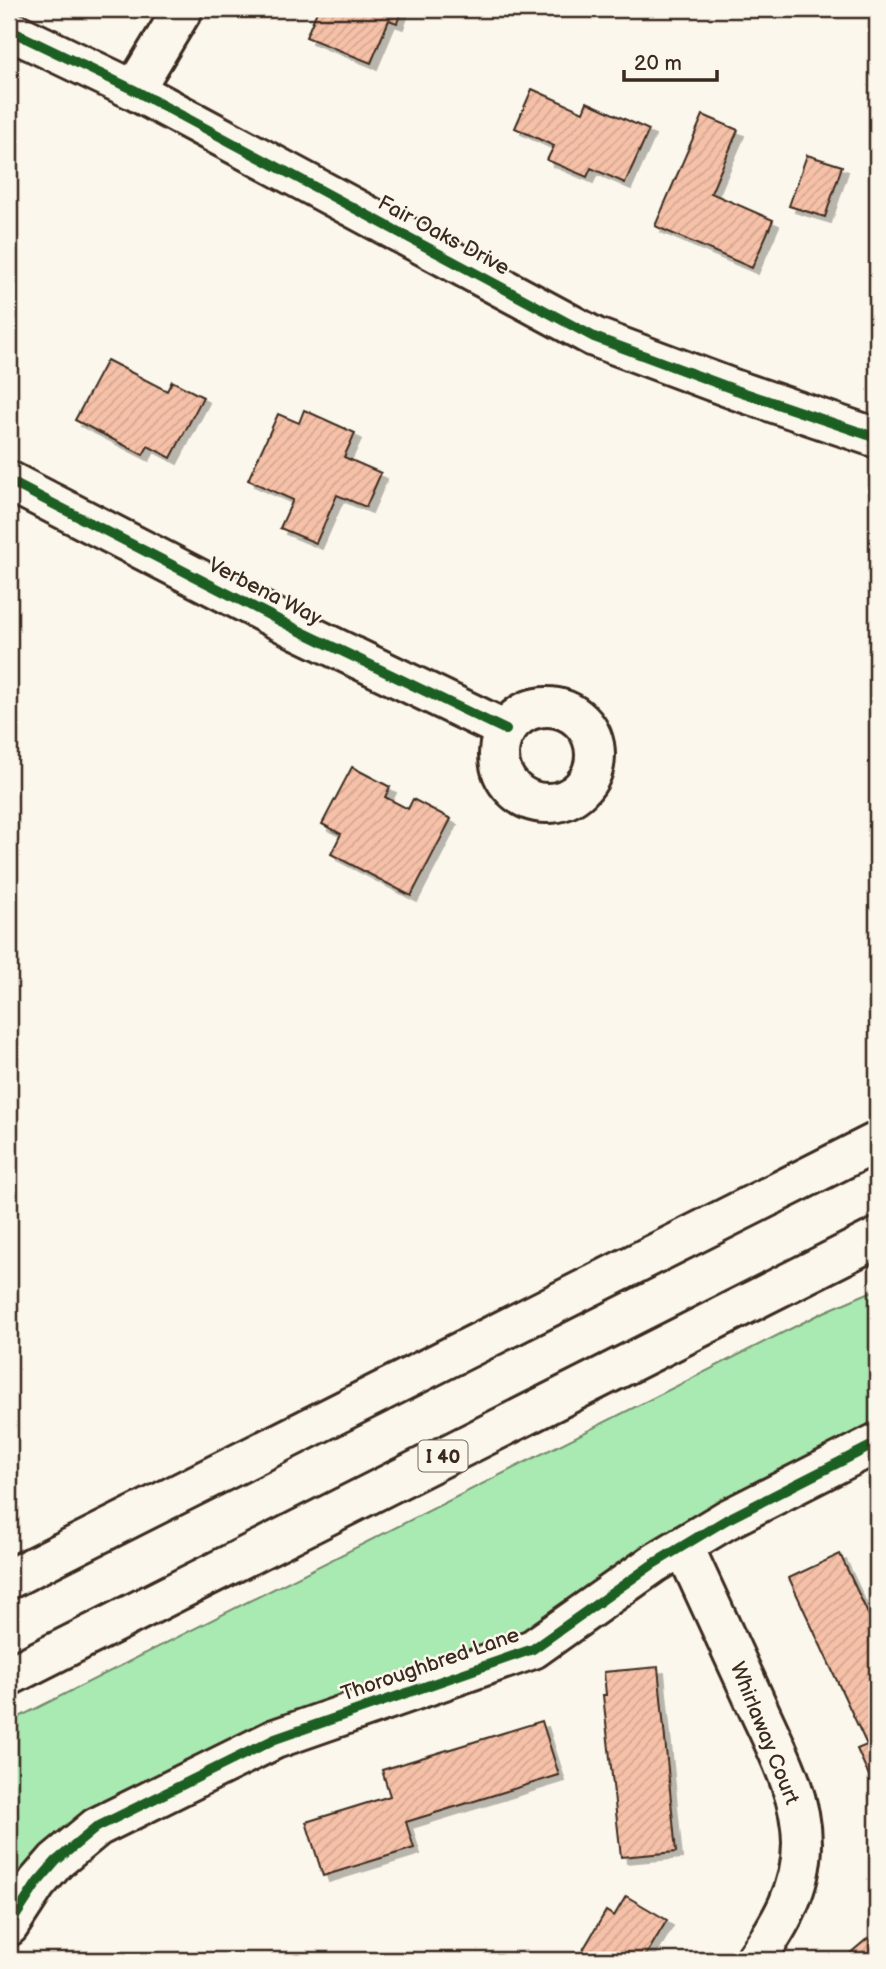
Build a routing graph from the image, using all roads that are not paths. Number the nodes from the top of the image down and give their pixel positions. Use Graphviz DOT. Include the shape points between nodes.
graph roads {
  1 [pos="183,9"];
  2 [pos="9,30"];
  3 [pos="134,90"];
  4 [pos="877,438"];
  5 [pos="9,481"];
  6 [pos="506,730"];
  7 [pos="877,1142"];
  8 [pos="877,1238"];
  9 [pos="877,1443"];
  10 [pos="684,1547"];
  11 [pos="9,1579"];
  12 [pos="9,1676"];
  13 [pos="9,1926"];
  14 [pos="755,1960"];
  1 -- 3 [label="main road"];
  2 -- 3 [label="main road, Fair Oaks Drive"];
  3 -- 4 [label="main road, Fair Oaks Drive" via="594,337"];
  5 -- 6 [label="main road, Verbena Way" via="298,630"];
  7 -- 11 [label="main road"];
  8 -- 12 [label="main road, I 40"];
  9 -- 10 [label="main road, Thoroughbred Lane" via="726,1520"];
  10 -- 13 [label="main road, Thoroughbred Lane" via="533,1649 275,1739 97,1827 56,1861"];
  10 -- 14 [label="main road, Whirlaway Court" via="782,1761 799,1816 801,1851 790,1903"];
}
